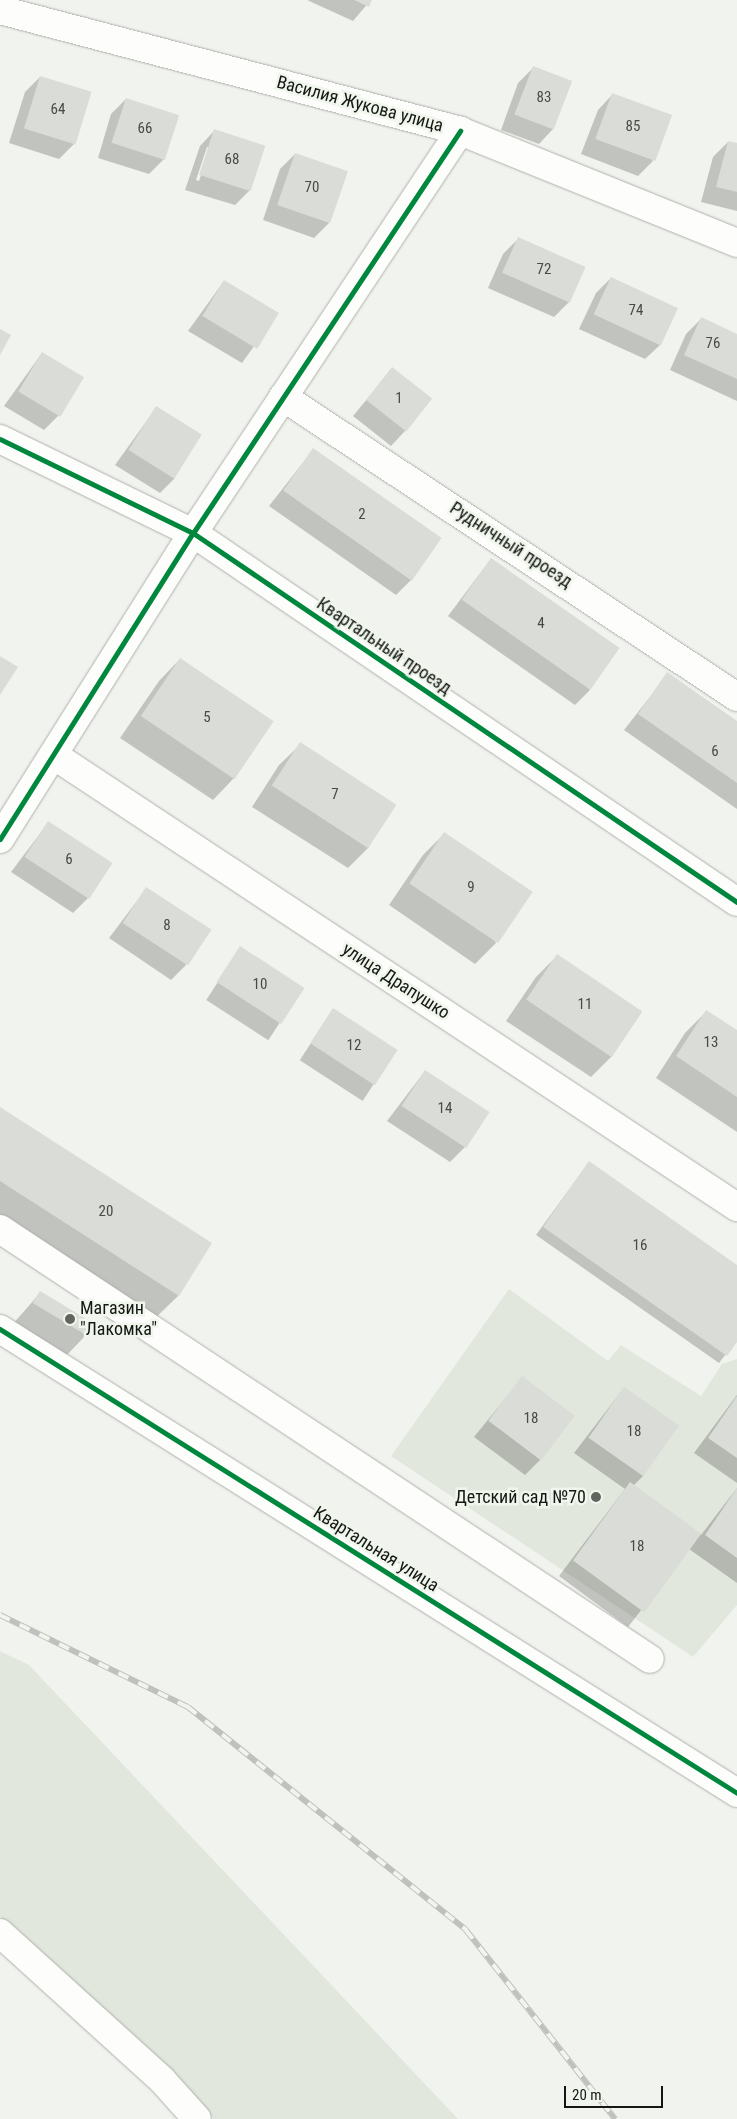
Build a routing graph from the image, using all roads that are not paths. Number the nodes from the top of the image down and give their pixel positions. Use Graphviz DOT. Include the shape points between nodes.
graph roads {
  1 [pos="0,10"];
  2 [pos="460,131"];
  3 [pos="737,243"];
  4 [pos="282,397"];
  5 [pos="0,440"];
  6 [pos="193,533"];
  7 [pos="737,696"];
  8 [pos="55,756"];
  9 [pos="0,839"];
  10 [pos="737,902"];
  11 [pos="737,1207"];
  12 [pos="0,1229"];
  13 [pos="0,1329"];
  14 [pos="650,1659"];
  15 [pos="737,1792"];
  16 [pos="0,1933"];
  17 [pos="197,2119"];
  1 -- 2 [label="street, Василия Жукова улица"];
  2 -- 3 [label="street, Василия Жукова улица"];
  2 -- 4 [label="street"];
  4 -- 6 [label="street"];
  4 -- 7 [label="street, Рудничный проезд"];
  5 -- 6 [label="street, Квартальный проезд"];
  6 -- 8 [label="street"];
  6 -- 10 [label="street, Квартальный проезд"];
  8 -- 9 [label="street"];
  8 -- 11 [label="street, улица Драпушко"];
  12 -- 14 [label="street"];
  13 -- 15 [label="street, Квартальная улица"];
  16 -- 17 [label="street" via="162,2080"];
}
